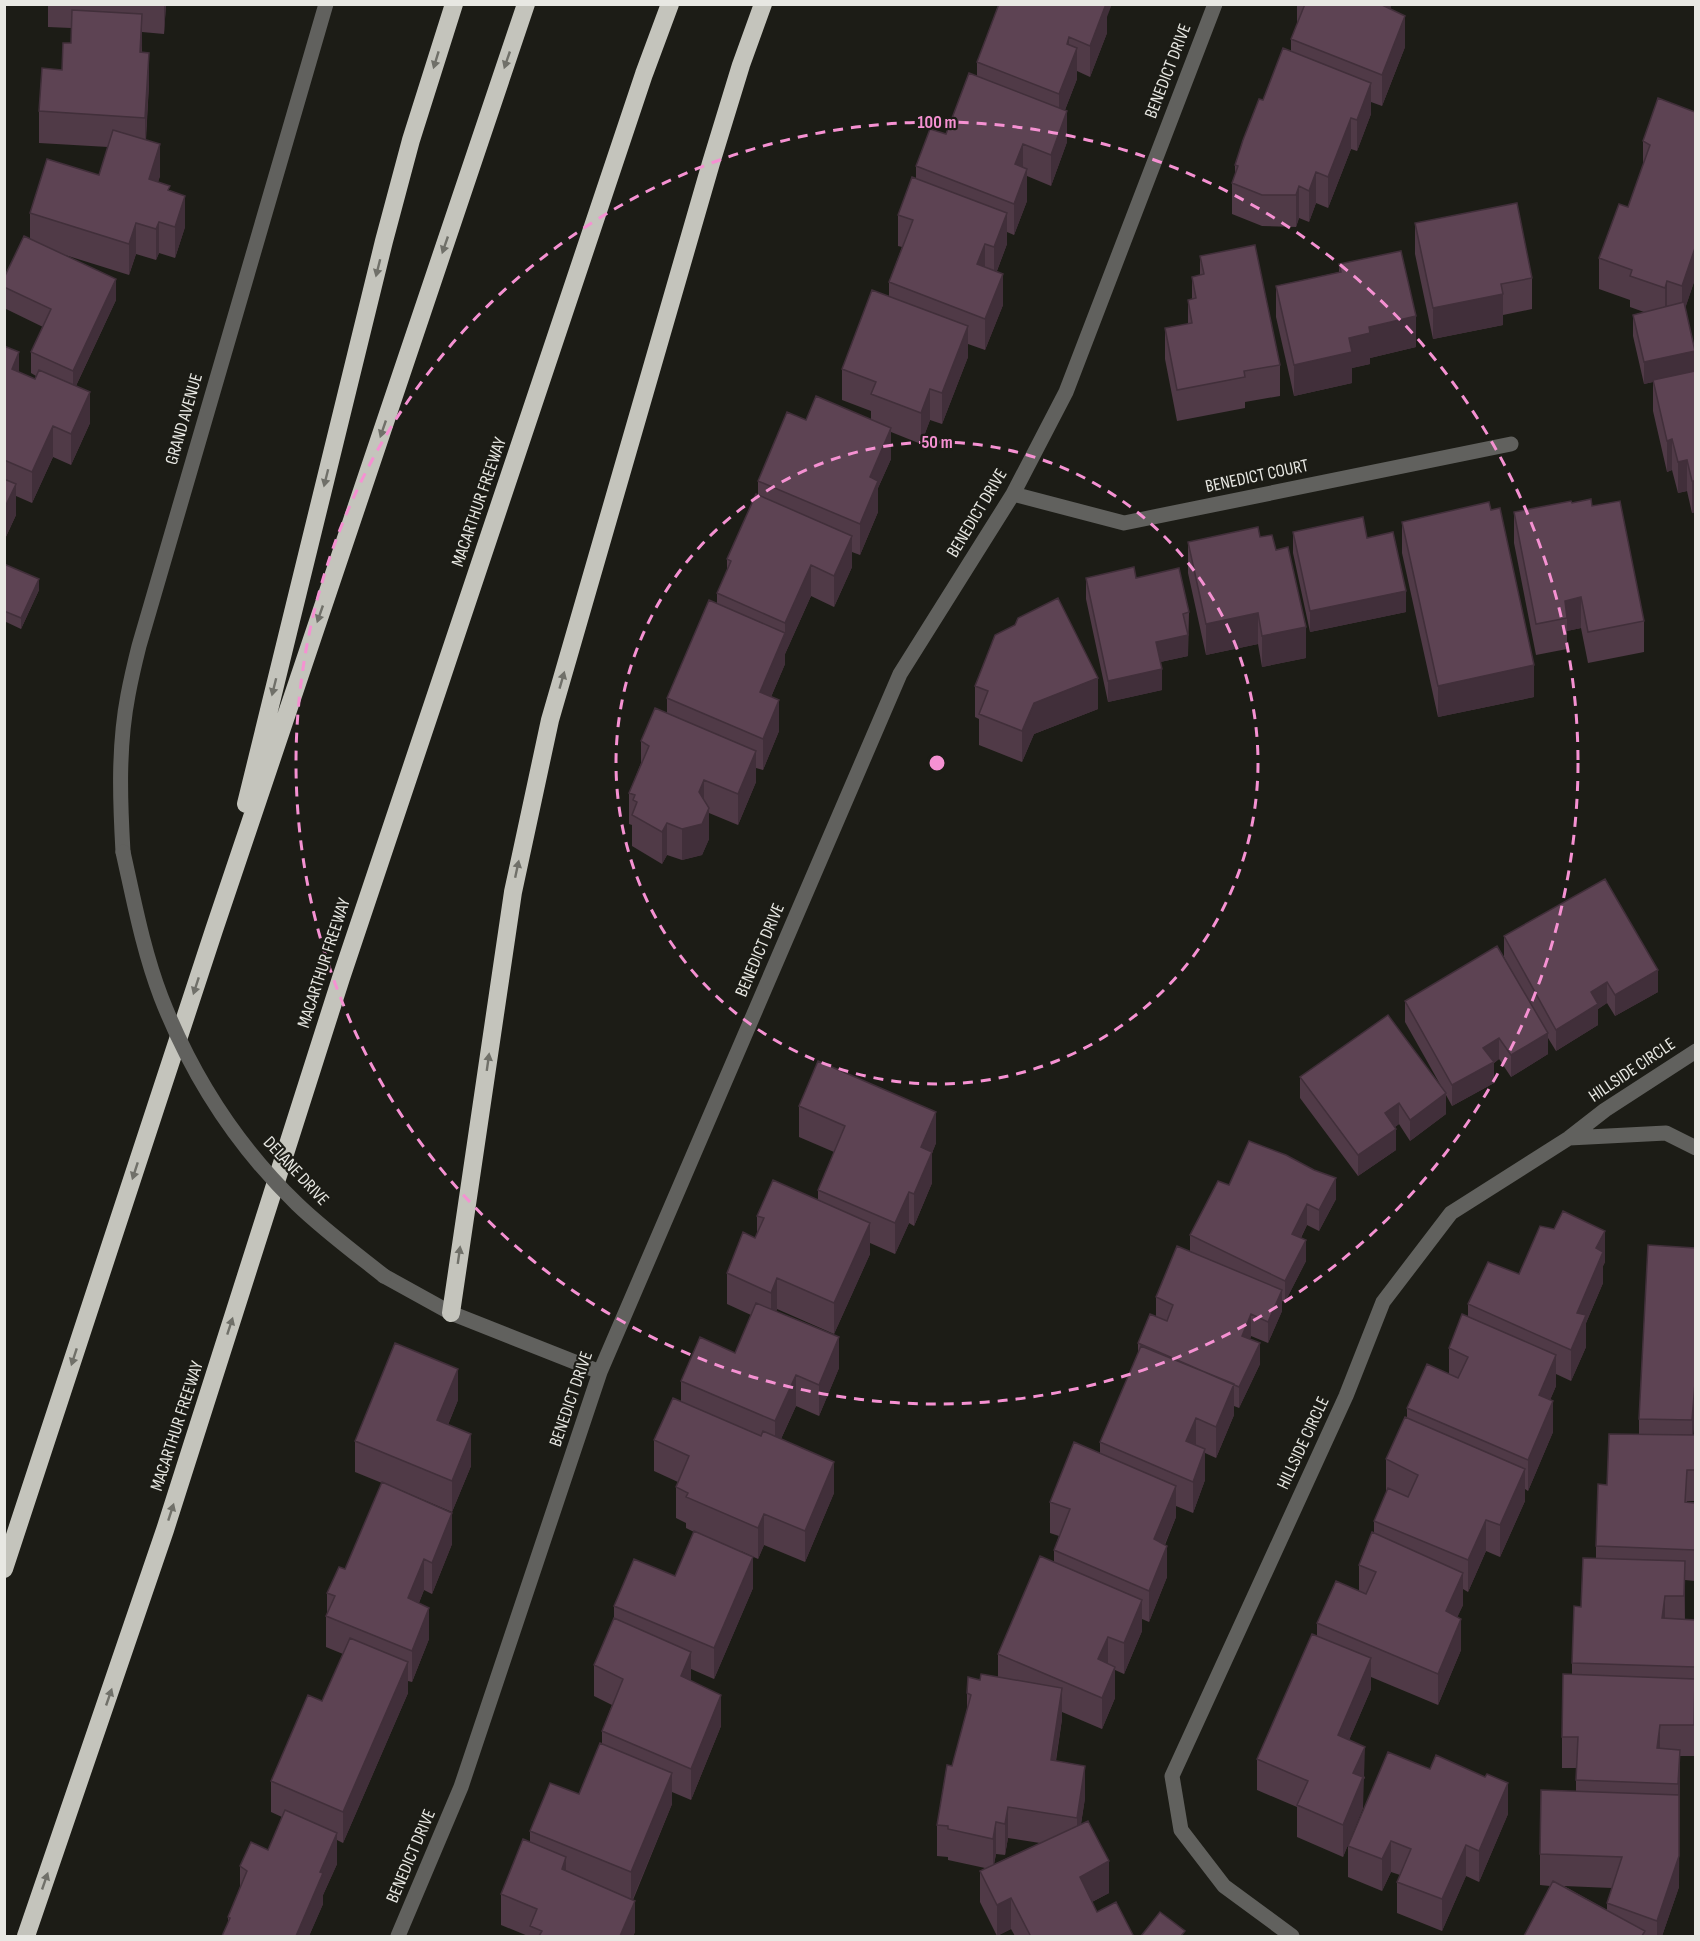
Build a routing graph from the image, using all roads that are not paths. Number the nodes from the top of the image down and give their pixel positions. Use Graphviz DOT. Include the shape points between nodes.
graph roads {
  1 [pos="326,4"];
  2 [pos="454,4"];
  3 [pos="526,4"];
  4 [pos="670,4"];
  5 [pos="763,4"];
  6 [pos="1215,4"];
  7 [pos="1511,444"];
  8 [pos="1013,494"];
  9 [pos="123,852"];
  10 [pos="214,930"];
  11 [pos="1695,1051"];
  12 [pos="1569,1138"];
  13 [pos="1695,1148"];
  14 [pos="451,1313"];
  15 [pos="600,1372"];
  16 [pos="4,1569"];
  17 [pos="26,1936"];
  18 [pos="398,1936"];
  19 [pos="1292,1936"];
  1 -- 9 [label="street, GRAND AVENUE" via="127,696 120,799"];
  2 -- 10 [label="highway, one-way" via="387,230"];
  3 -- 10 [label="highway, one-way"];
  17 -- 4 [label="highway, MACARTHUR FREEWAY, one-way" via="165,1530 352,944"];
  14 -- 5 [label="highway, one-way" via="513,892 550,720 711,163"];
  6 -- 8 [label="street, BENEDICT DRIVE" via="1066,392"];
  7 -- 8 [label="street, BENEDICT COURT" via="1124,523"];
  8 -- 15 [label="street, BENEDICT DRIVE" via="900,674"];
  9 -- 14 [label="street, DELANE DRIVE, bridge" via="157,985 190,1063 223,1115 259,1163 339,1241 384,1276"];
  10 -- 16 [label="highway, one-way"];
  11 -- 12 [label="street, HILLSIDE CIRCLE"];
  12 -- 13 [label="street" via="1665,1133"];
  12 -- 19 [label="street, HILLSIDE CIRCLE" via="1451,1213 1383,1302 1346,1396 1172,1776 1181,1830 1224,1886"];
  14 -- 15 [label="street, DELANE DRIVE"];
  15 -- 18 [label="street, BENEDICT DRIVE" via="461,1787"];
}
